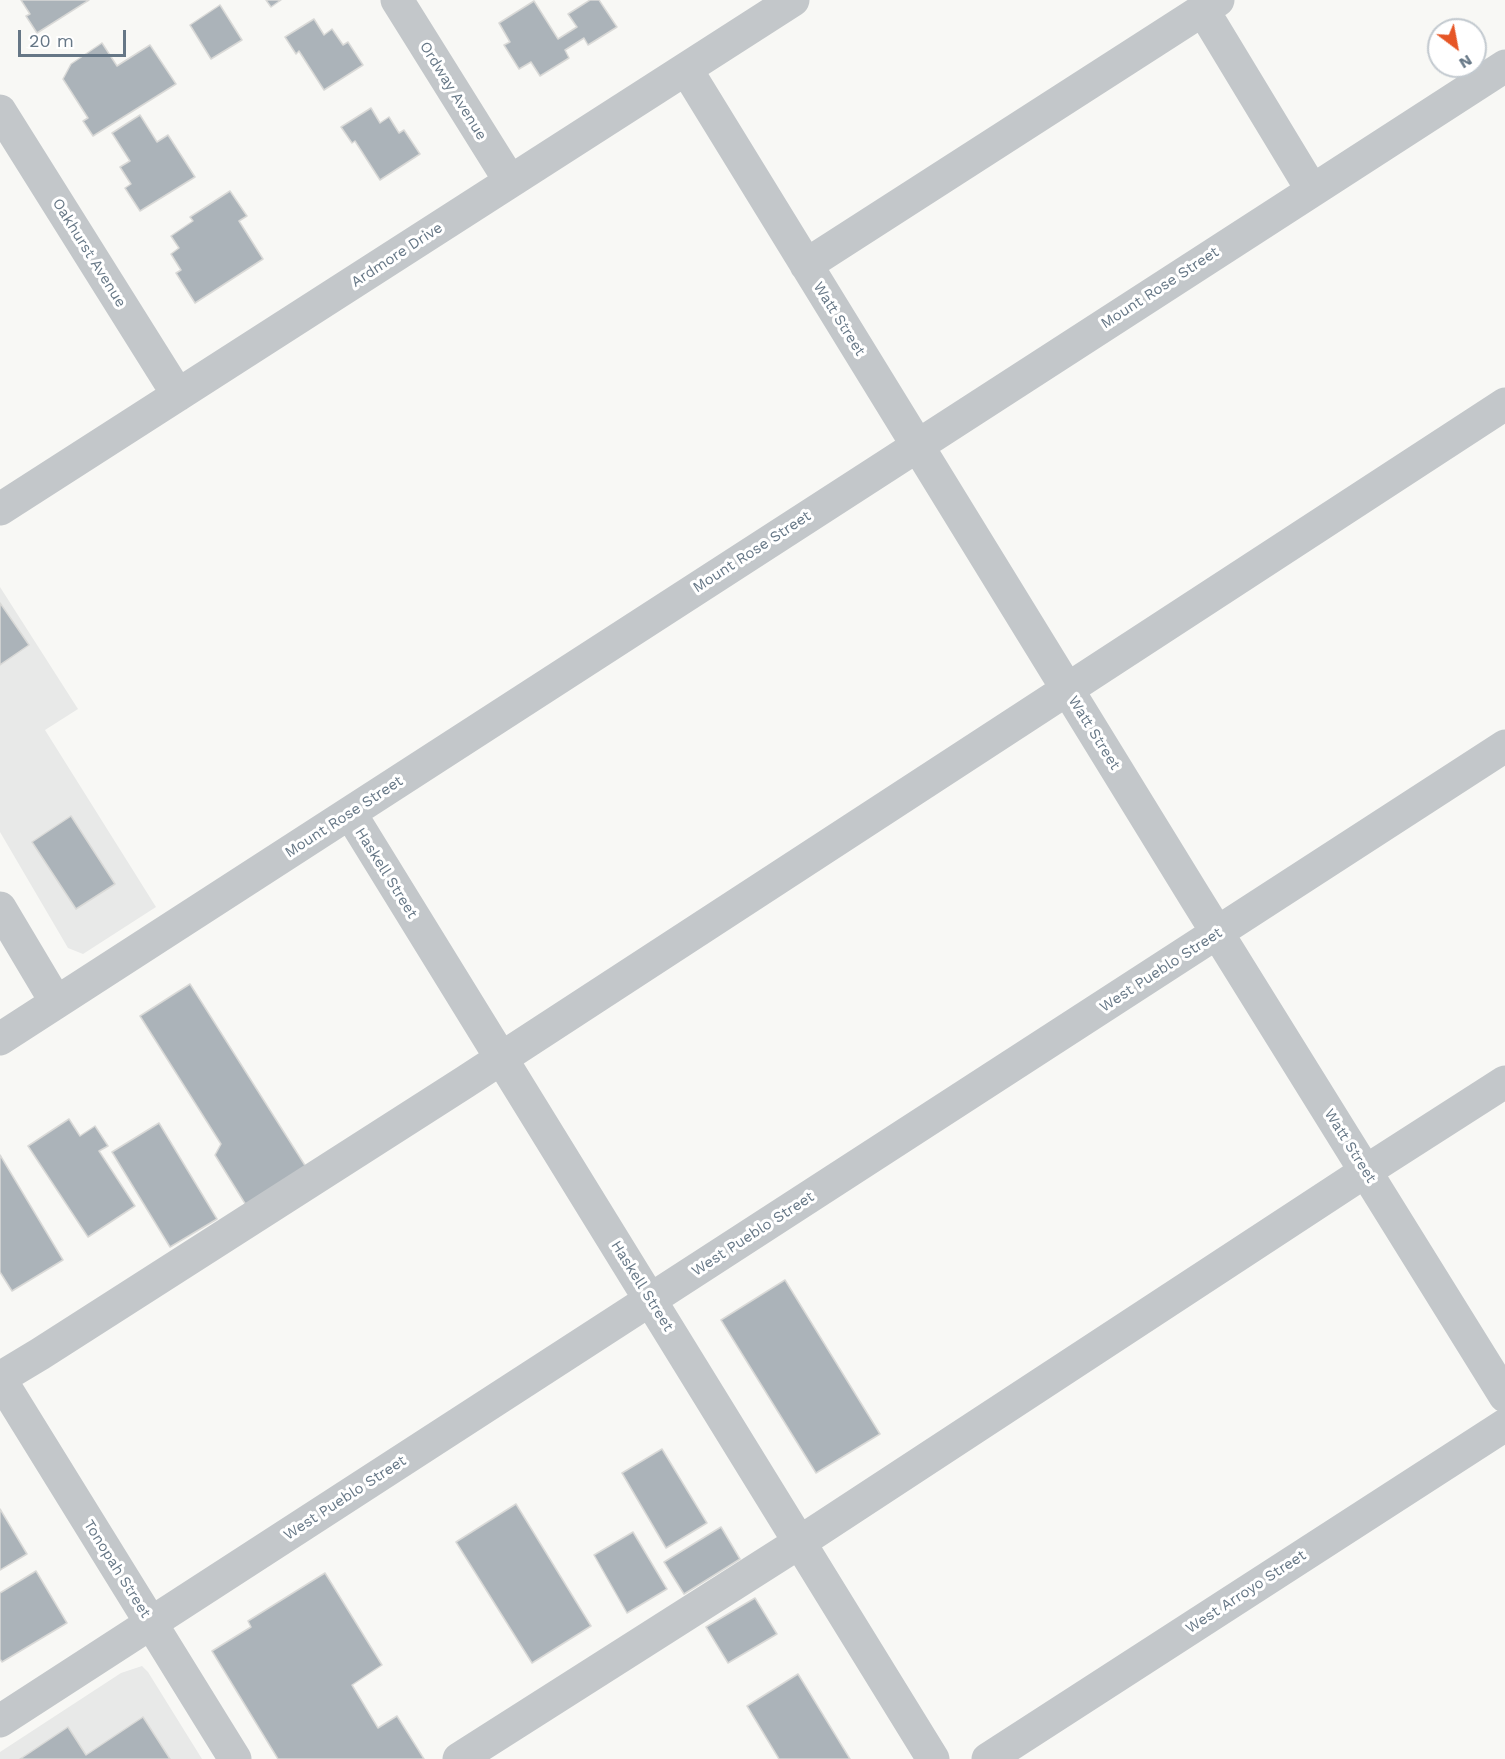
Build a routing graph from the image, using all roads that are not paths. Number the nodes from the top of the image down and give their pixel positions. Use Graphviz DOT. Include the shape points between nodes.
graph roads {
  1 [pos="397,0"];
  2 [pos="793,0"];
  3 [pos="1210,5"];
  4 [pos="1505,66"];
  5 [pos="686,69"];
  6 [pos="0,111"];
  7 [pos="510,181"];
  8 [pos="1312,190"];
  9 [pos="806,265"];
  10 [pos="178,395"];
  11 [pos="1505,404"];
  12 [pos="917,445"];
  13 [pos="0,509"];
  14 [pos="1067,689"];
  15 [pos="1505,746"];
  16 [pos="350,813"];
  17 [pos="0,908"];
  18 [pos="1218,932"];
  19 [pos="56,1002"];
  20 [pos="0,1040"];
  21 [pos="501,1058"];
  22 [pos="1505,1082"];
  23 [pos="1366,1171"];
  24 [pos="651,1300"];
  25 [pos="0,1378"];
  26 [pos="1505,1396"];
  27 [pos="1505,1425"];
  28 [pos="800,1542"];
  29 [pos="151,1623"];
  30 [pos="2,1715"];
  31 [pos="235,1759"];
  32 [pos="459,1759"];
  33 [pos="933,1759"];
  34 [pos="988,1759"];
  1 -- 7 [label="street, Ordway Avenue"];
  2 -- 5 [label="street, Ardmore Drive"];
  3 -- 8 [label="street"];
  3 -- 9 [label="street"];
  4 -- 8 [label="street, Mount Rose Street"];
  5 -- 7 [label="street, Ardmore Drive"];
  5 -- 9 [label="street, Watt Street"];
  6 -- 10 [label="street, Oakhurst Avenue"];
  7 -- 10 [label="street, Ardmore Drive"];
  8 -- 12 [label="street, Mount Rose Street"];
  9 -- 12 [label="street, Watt Street"];
  10 -- 13 [label="street, Ardmore Drive"];
  11 -- 14 [label="street"];
  12 -- 14 [label="street, Watt Street"];
  12 -- 16 [label="street, Mount Rose Street"];
  14 -- 18 [label="street, Watt Street"];
  14 -- 21 [label="street"];
  15 -- 18 [label="street, West Pueblo Street"];
  16 -- 19 [label="street, Mount Rose Street"];
  16 -- 21 [label="street, Haskell Street"];
  17 -- 19 [label="street"];
  18 -- 23 [label="street, Watt Street"];
  18 -- 24 [label="street, West Pueblo Street"];
  19 -- 20 [label="street, Mount Rose Street"];
  21 -- 24 [label="street, Haskell Street"];
  21 -- 25 [label="street"];
  22 -- 23 [label="street"];
  23 -- 26 [label="street, Watt Street"];
  23 -- 28 [label="street"];
  24 -- 28 [label="street, Haskell Street"];
  24 -- 29 [label="street, West Pueblo Street"];
  25 -- 29 [label="street, Tonopah Street"];
  27 -- 34 [label="street, West Arroyo Street"];
  28 -- 32 [label="street"];
  28 -- 33 [label="street, Haskell Street"];
  29 -- 30 [label="street, West Pueblo Street"];
  29 -- 31 [label="street, Tonopah Street"];
}
